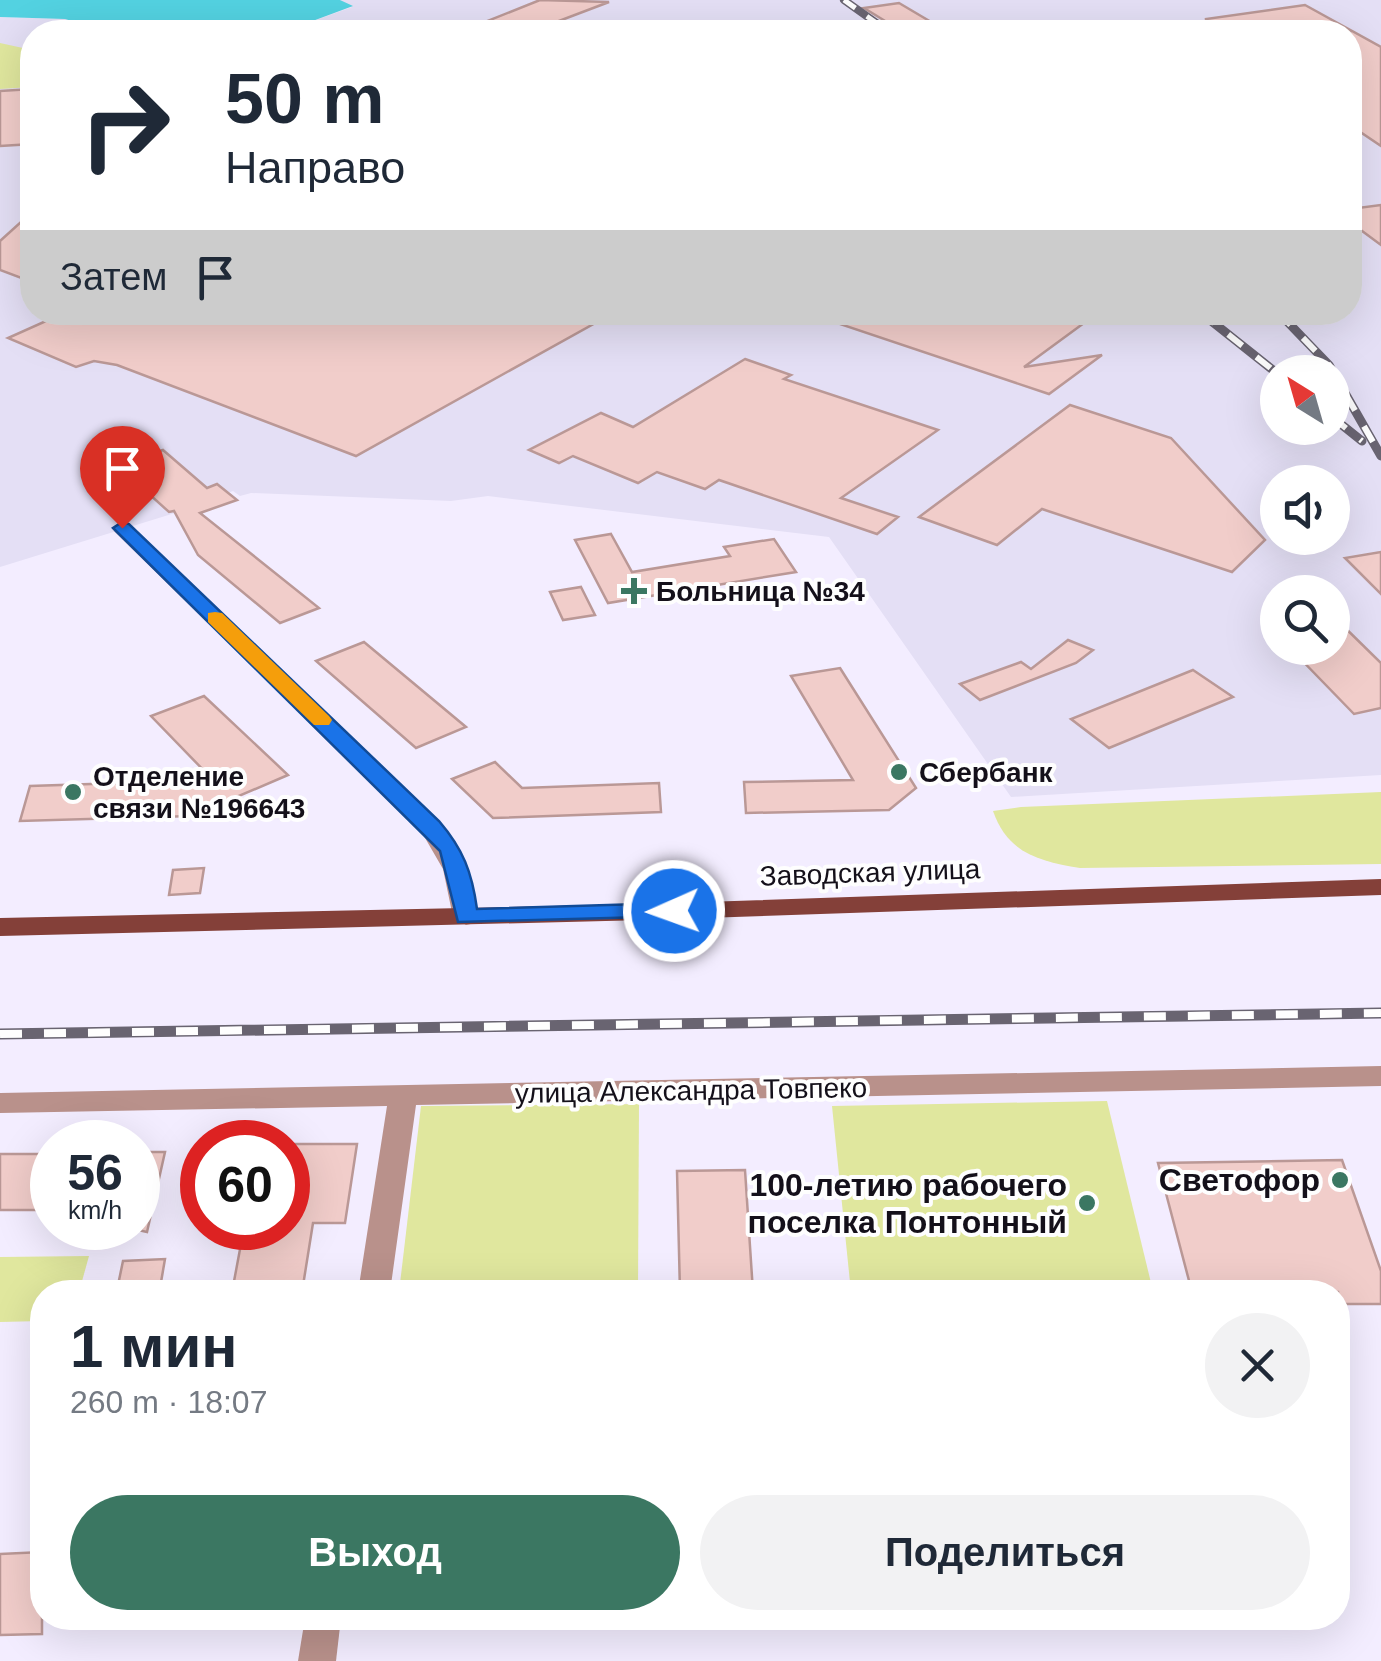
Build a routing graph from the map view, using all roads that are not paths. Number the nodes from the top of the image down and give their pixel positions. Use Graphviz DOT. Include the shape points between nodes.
graph roads {
  1 [pos="122,528"];
  2 [pos="1381,887"];
  3 [pos="466,917"];
  4 [pos="0,927"];
  5 [pos="1381,1076"];
  6 [pos="403,1096"];
  7 [pos="0,1103"];
  8 [pos="376,1280"];
  9 [pos="321,1630"];
  10 [pos="317,1661"];
  1 -- 3 [label="street" via="430,826 450,849"];
  2 -- 3 [label="main road, Заводская улица"];
  3 -- 4 [label="main road, Заводская улица"];
  5 -- 6 [label="street, улица Александра Товпеко"];
  6 -- 7 [label="street, улица Александра Товпеко"];
  6 -- 8 [label="street"];
  9 -- 10 [label="street"];
}
